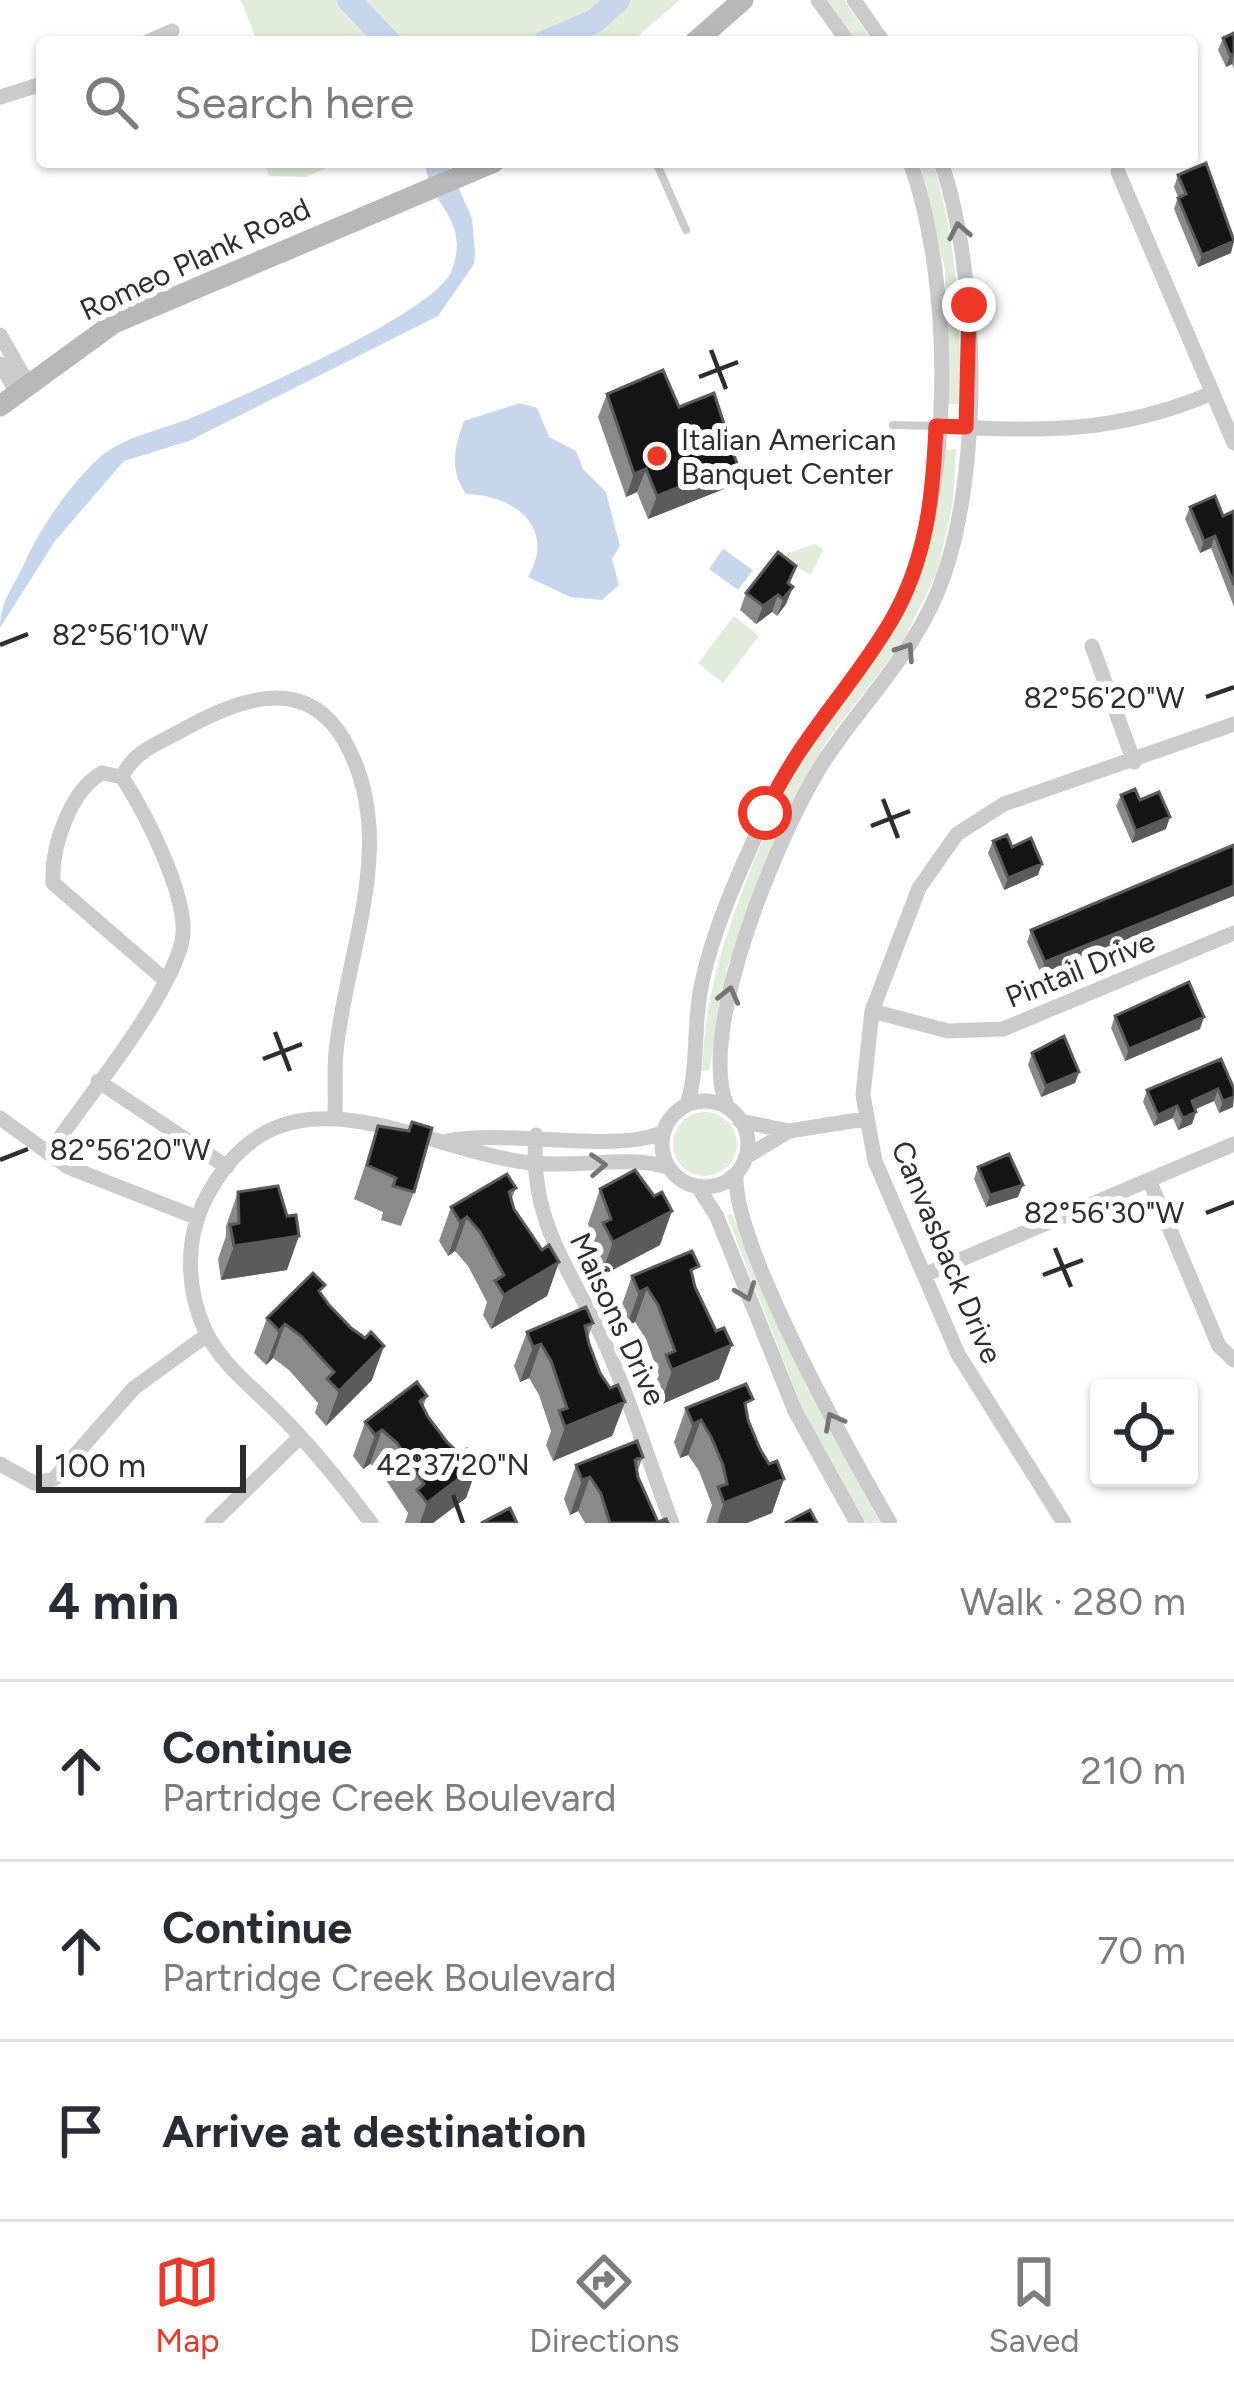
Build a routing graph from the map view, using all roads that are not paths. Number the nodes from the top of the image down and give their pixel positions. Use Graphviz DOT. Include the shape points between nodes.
graph roads {
  1 [pos="743,0"];
  2 [pos="818,0"];
  3 [pos="854,0"];
  4 [pos="172,31"];
  5 [pos="161,36"];
  6 [pos="702,36"];
  7 [pos="844,36"];
  8 [pos="879,36"];
  9 [pos="36,86"];
  10 [pos="0,97"];
  11 [pos="480,168"];
  12 [pos="659,168"];
  13 [pos="912,168"];
  14 [pos="943,168"];
  15 [pos="1118,172"];
  16 [pos="686,230"];
  17 [pos="0,335"];
  18 [pos="0,364"];
  19 [pos="15,393"];
  20 [pos="1212,393"];
  21 [pos="893,424"];
  22 [pos="936,426"];
  23 [pos="966,427"];
  24 [pos="1234,443"];
  25 [pos="1092,646"];
  26 [pos="1234,724"];
  27 [pos="1134,762"];
  28 [pos="122,778"];
  29 [pos="1234,933"];
  30 [pos="164,979"];
  31 [pos="872,1011"];
  32 [pos="98,1082"];
  33 [pos="687,1105"];
  34 [pos="734,1114"];
  35 [pos="335,1116"];
  36 [pos="0,1118"];
  37 [pos="866,1120"];
  38 [pos="789,1131"];
  39 [pos="664,1132"];
  40 [pos="536,1135"];
  41 [pos="447,1141"];
  42 [pos="1234,1144"];
  43 [pos="49,1153"];
  44 [pos="746,1156"];
  45 [pos="533,1163"];
  46 [pos="227,1167"];
  47 [pos="668,1167"];
  48 [pos="736,1174"];
  49 [pos="1149,1180"];
  50 [pos="698,1186"];
  51 [pos="198,1218"];
  52 [pos="924,1275"];
  53 [pos="207,1335"];
  54 [pos="1233,1360"];
  55 [pos="300,1437"];
  56 [pos="0,1464"];
  57 [pos="212,1523"];
  58 [pos="371,1523"];
  59 [pos="672,1523"];
  60 [pos="856,1523"];
  61 [pos="890,1523"];
  62 [pos="1064,1523"];
  1 -- 6 [label="main road"];
  2 -- 7 [label="street"];
  3 -- 8 [label="street"];
  4 -- 5 [label="street"];
  9 -- 10 [label="street"];
  11 -- 19 [label="main road, Romeo Plank Road" via="114,323"];
  12 -- 16 [label="lane"];
  13 -- 22 [label="street" via="937,280"];
  23 -- 14 [label="street, one-way" via="969,305"];
  15 -- 20 [label="street"];
  17 -- 19 [label="street"];
  18 -- 19 [label="street"];
  20 -- 23 [label="street" via="1113,427"];
  20 -- 24 [label="street"];
  21 -- 22 [label="lane"];
  22 -- 23 [label="street"];
  22 -- 33 [label="street" via="927,530 908,588 793,756 720,924 702,982"];
  34 -- 23 [label="street, one-way" via="716,1054 744,944 810,785 931,608 958,522"];
  25 -- 27 [label="street"];
  26 -- 27 [label="street, Canvasback Drive"];
  27 -- 31 [label="street, Canvasback Drive" via="1004,804 957,834 919,888"];
  28 -- 30 [label="street" via="159,848 181,915 183,938"];
  28 -- 30 [label="street" via="102,772 82,792 61,834 53,883"];
  28 -- 35 [label="street" via="135,756 224,707 264,695 300,701 343,738 370,837 336,1052"];
  29 -- 31 [label="street, Pintail Drive" via="1003,1029 948,1030"];
  30 -- 32 [label="street"];
  31 -- 37 [label="street, Canvasback Drive"];
  32 -- 43 [label="street"];
  32 -- 46 [label="street"];
  33 -- 34 [label="street" via="712,1102"];
  33 -- 39 [label="street"];
  34 -- 38 [label="street"];
  34 -- 44 [label="street"];
  35 -- 41 [label="street"];
  35 -- 46 [label="street" via="274,1131"];
  36 -- 43 [label="street"];
  37 -- 38 [label="street"];
  37 -- 52 [label="street, Canvasback Drive" via="875,1162"];
  38 -- 44 [label="street"];
  39 -- 40 [label="street" via="626,1142"];
  39 -- 47 [label="street"];
  40 -- 41 [label="street"];
  40 -- 45 [label="street, Maisons Drive"];
  41 -- 45 [label="street"];
  42 -- 49 [label="street"];
  43 -- 51 [label="street"];
  44 -- 48 [label="street"];
  45 -- 47 [label="street, one-way"];
  45 -- 59 [label="street, Maisons Drive" via="546,1228 606,1346"];
  46 -- 51 [label="street"];
  47 -- 50 [label="street"];
  48 -- 50 [label="street"];
  61 -- 48 [label="street, one-way" via="813,1381 739,1208"];
  49 -- 52 [label="street"];
  49 -- 54 [label="street" via="1219,1346"];
  50 -- 60 [label="street, one-way" via="795,1411"];
  51 -- 53 [label="street" via="191,1274"];
  52 -- 62 [label="street, Canvasback Drive" via="968,1374"];
  53 -- 55 [label="street"];
  53 -- 56 [label="street" via="134,1388 54,1479 34,1483"];
  55 -- 57 [label="street"];
  55 -- 58 [label="street"];
}
